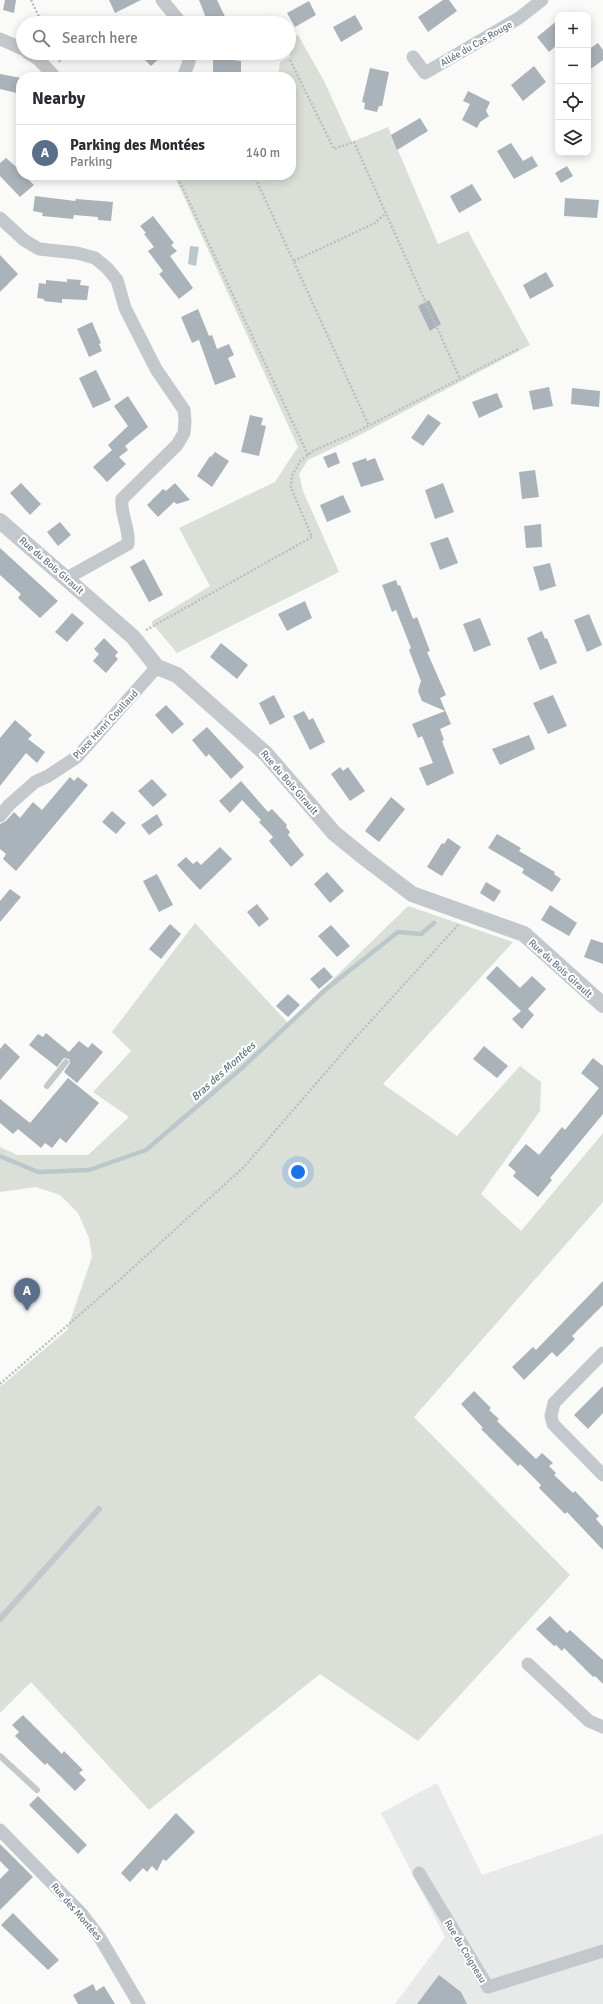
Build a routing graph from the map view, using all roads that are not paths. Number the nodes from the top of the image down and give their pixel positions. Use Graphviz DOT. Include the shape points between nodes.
graph roads {
  1 [pos="162,0"];
  2 [pos="542,0"];
  3 [pos="175,16"];
  4 [pos="0,39"];
  5 [pos="16,46"];
  6 [pos="413,57"];
  7 [pos="39,60"];
  8 [pos="189,60"];
  9 [pos="50,72"];
  10 [pos="184,72"];
  11 [pos="0,218"];
  12 [pos="0,521"];
  13 [pos="67,578"];
  14 [pos="158,667"];
  15 [pos="0,816"];
  16 [pos="603,1006"];
  17 [pos="66,1062"];
  18 [pos="47,1086"];
  19 [pos="603,1353"];
  20 [pos="603,1475"];
  21 [pos="99,1509"];
  22 [pos="0,1619"];
  23 [pos="528,1664"];
  24 [pos="603,1727"];
  25 [pos="0,1756"];
  26 [pos="37,1790"];
  27 [pos="0,1830"];
  28 [pos="419,1873"];
  29 [pos="603,1951"];
  30 [pos="139,2004"];
  1 -- 3 [label="street"];
  2 -- 6 [label="street, Allée du Cas Rouge" via="518,18 425,73"];
  4 -- 5 [label="street"];
  7 -- 9 [label="street"];
  8 -- 10 [label="street"];
  11 -- 13 [label="street" via="24,240 39,249 77,253 95,258 108,268 117,280 125,308 156,370 184,410 184,433 177,446 122,499 121,510 129,537 128,544"];
  12 -- 13 [label="street, Rue du Bois Girault"];
  13 -- 14 [label="street, Rue du Bois Girault" via="133,637"];
  14 -- 15 [label="street, Place Henri Coullaud" via="77,757 35,782"];
  14 -- 16 [label="street, Rue du Bois Girault" via="177,675 255,743 334,833 366,859 412,894 524,934"];
  17 -- 18 [label="lane"];
  19 -- 20 [label="street" via="554,1403 551,1416 553,1424"];
  21 -- 22 [label="lane"];
  23 -- 24 [label="street" via="589,1721"];
  25 -- 26 [label="lane"];
  27 -- 30 [label="street, Rue des Montées" via="81,1913 100,1938"];
  28 -- 29 [label="street, Rue du Coigneau" via="488,1987"];
}
